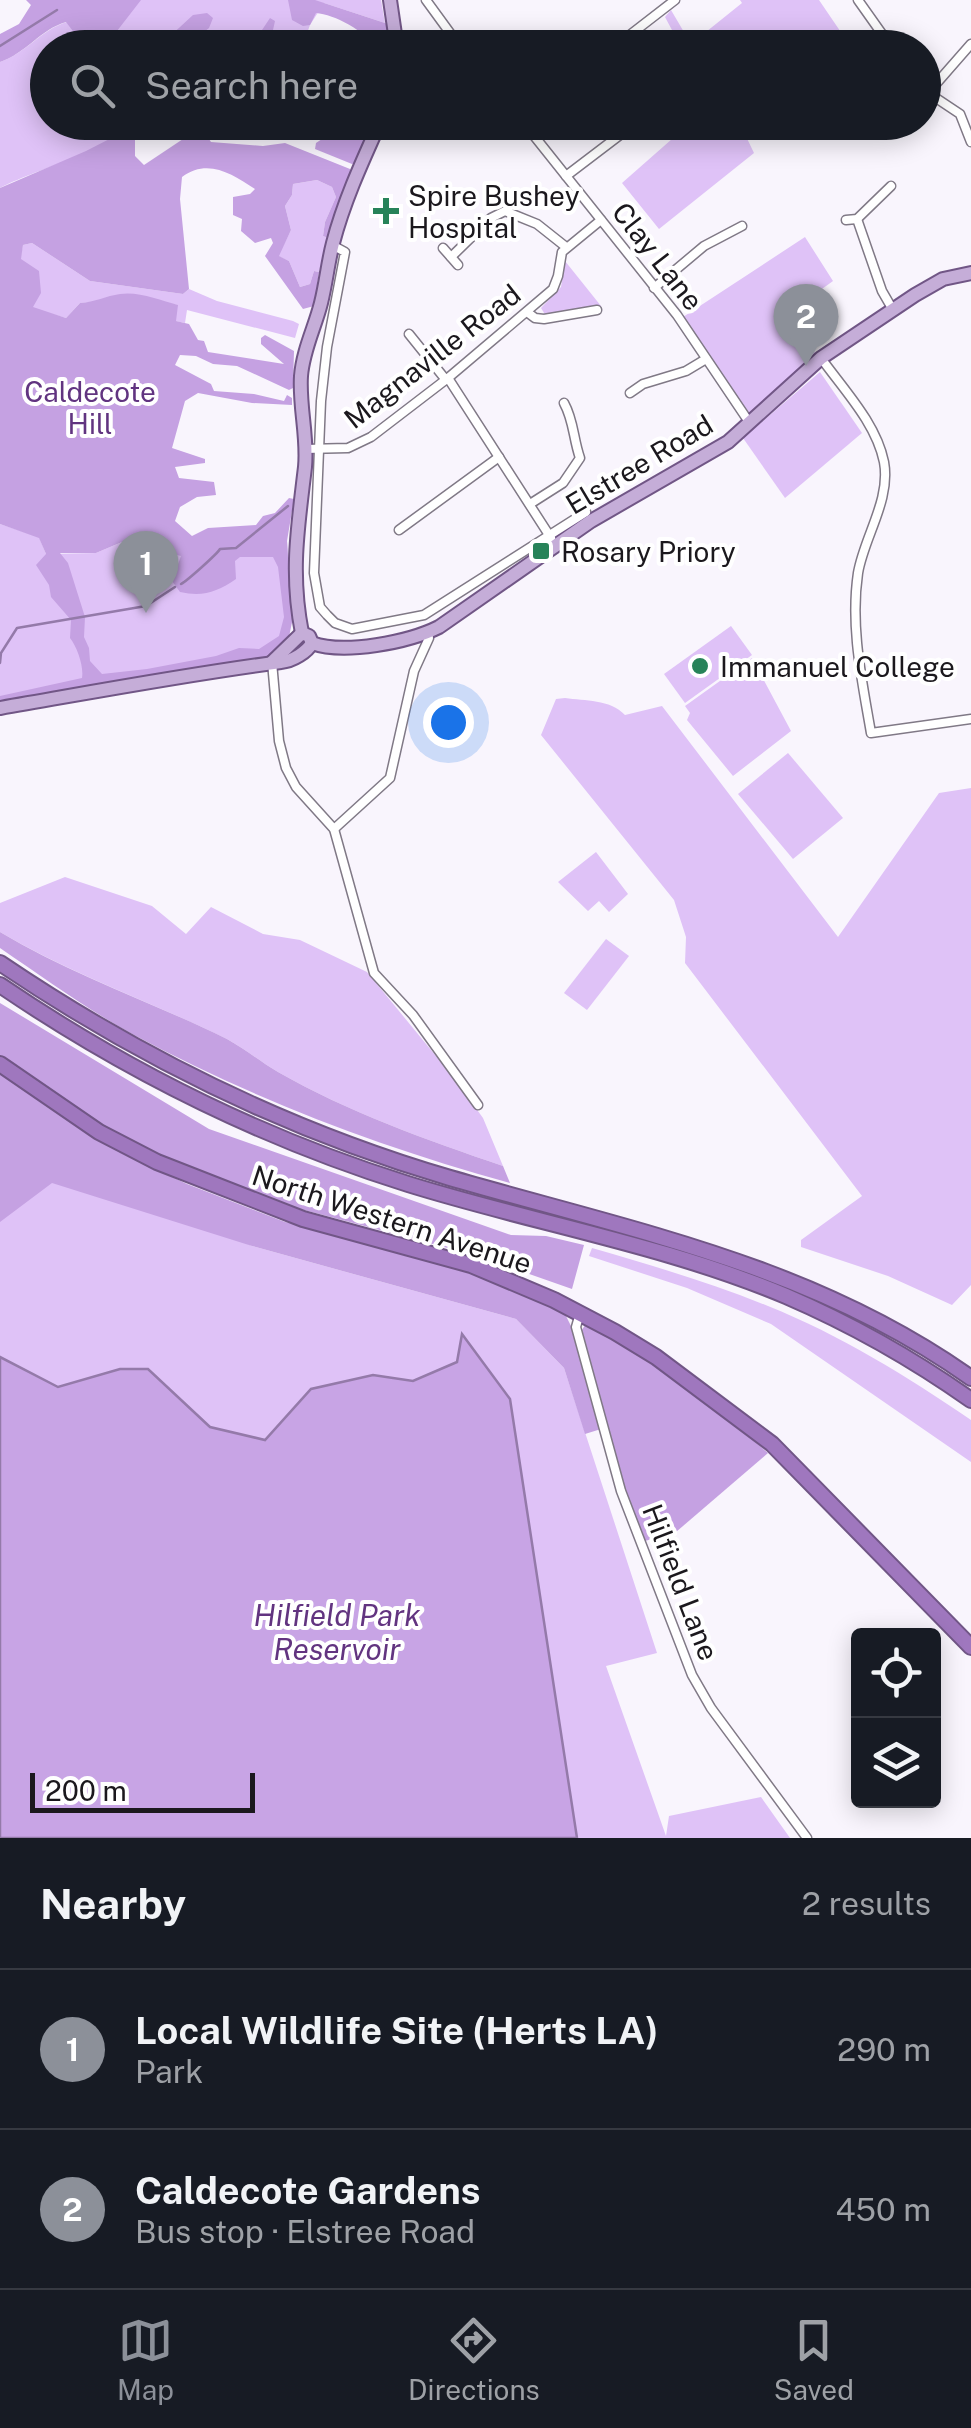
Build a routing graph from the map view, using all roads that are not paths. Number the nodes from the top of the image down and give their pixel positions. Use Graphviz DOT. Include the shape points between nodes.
graph roads {
  1 [pos="390,0"];
  2 [pos="426,0"];
  3 [pos="675,0"];
  4 [pos="858,0"];
  5 [pos="394,30"];
  6 [pos="448,30"];
  7 [pos="636,30"];
  8 [pos="879,30"];
  9 [pos="971,44"];
  10 [pos="941,76"];
  11 [pos="941,102"];
  12 [pos="372,140"];
  13 [pos="537,140"];
  14 [pos="613,140"];
  15 [pos="971,142"];
  16 [pos="566,176"];
  17 [pos="892,186"];
  18 [pos="857,219"];
  19 [pos="601,220"];
  20 [pos="846,220"];
  21 [pos="742,226"];
  22 [pos="332,245"];
  23 [pos="566,247"];
  24 [pos="443,248"];
  25 [pos="451,257"];
  26 [pos="458,265"];
  27 [pos="971,273"];
  28 [pos="654,288"];
  29 [pos="597,310"];
  30 [pos="894,310"];
  31 [pos="528,312"];
  32 [pos="409,334"];
  33 [pos="822,358"];
  34 [pos="706,359"];
  35 [pos="447,379"];
  36 [pos="630,392"];
  37 [pos="564,403"];
  38 [pos="750,424"];
  39 [pos="305,450"];
  40 [pos="321,450"];
  41 [pos="499,457"];
  42 [pos="530,504"];
  43 [pos="586,512"];
  44 [pos="399,530"];
  45 [pos="553,540"];
  46 [pos="428,633"];
  47 [pos="303,642"];
  48 [pos="272,662"];
  49 [pos="0,708"];
  50 [pos="971,719"];
  51 [pos="334,829"];
  52 [pos="0,964"];
  53 [pos="0,985"];
  54 [pos="0,1064"];
  55 [pos="478,1105"];
  56 [pos="580,1313"];
  57 [pos="971,1378"];
  58 [pos="971,1400"];
  59 [pos="971,1647"];
  60 [pos="807,1838"];
  1 -- 5 [label="main road"];
  2 -- 6 [label="street"];
  3 -- 7 [label="street"];
  4 -- 8 [label="street"];
  9 -- 10 [label="street"];
  11 -- 15 [label="street" via="960,114"];
  12 -- 22 [label="main road"];
  13 -- 16 [label="street, Clay Lane"];
  14 -- 16 [label="street"];
  16 -- 19 [label="street, Clay Lane"];
  17 -- 18 [label="street"];
  18 -- 20 [label="street"];
  18 -- 30 [label="street"];
  19 -- 23 [label="street"];
  19 -- 28 [label="street, Clay Lane"];
  21 -- 28 [label="street" via="704,246"];
  22 -- 39 [label="main road" via="301,374"];
  22 -- 40 [label="street" via="345,252 322,379"];
  23 -- 25 [label="street" via="505,211"];
  23 -- 31 [label="street, Magnaville Road" via="556,283"];
  24 -- 25 [label="street"];
  25 -- 26 [label="street"];
  27 -- 30 [label="main road, Elstree Road" via="932,284"];
  28 -- 34 [label="street, Clay Lane"];
  29 -- 31 [label="street" via="544,320"];
  30 -- 33 [label="main road, Elstree Road"];
  31 -- 35 [label="street, Magnaville Road"];
  32 -- 35 [label="street"];
  33 -- 38 [label="main road, Elstree Road"];
  33 -- 50 [label="street" via="874,432 884,464 884,492 860,562 856,598 871,733"];
  34 -- 36 [label="street"];
  34 -- 38 [label="street, Clay Lane"];
  35 -- 40 [label="street, Magnaville Road" via="357,445"];
  35 -- 41 [label="street"];
  37 -- 42 [label="street" via="580,458 563,483"];
  38 -- 45 [label="main road, Elstree Road"];
  39 -- 40 [label="street, Magnaville Road"];
  39 -- 47 [label="main road" via="295,565"];
  40 -- 45 [label="street" via="316,593 326,616 342,626 363,629 424,614"];
  41 -- 42 [label="street"];
  41 -- 44 [label="street"];
  42 -- 45 [label="street"];
  43 -- 45 [label="street"];
  45 -- 46 [label="main road, Elstree Road" via="489,595"];
  46 -- 47 [label="main road, Elstree Road" via="345,648"];
  46 -- 51 [label="street" via="394,769"];
  47 -- 48 [label="main road"];
  48 -- 49 [label="main road"];
  48 -- 51 [label="street" via="286,768"];
  51 -- 55 [label="street" via="374,973"];
  52 -- 57 [label="highway" via="125,1042 263,1110 410,1165 755,1265 861,1312"];
  53 -- 58 [label="highway" via="117,1057 256,1126 404,1182 749,1282 887,1346"];
  54 -- 56 [label="highway, North Western Avenue" via="99,1132 158,1162 303,1218 471,1265"];
  56 -- 59 [label="highway, North Western Avenue" via="656,1357 772,1444"];
  56 -- 60 [label="street, Hilfield Lane" via="576,1327 621,1490 692,1675"];
}
